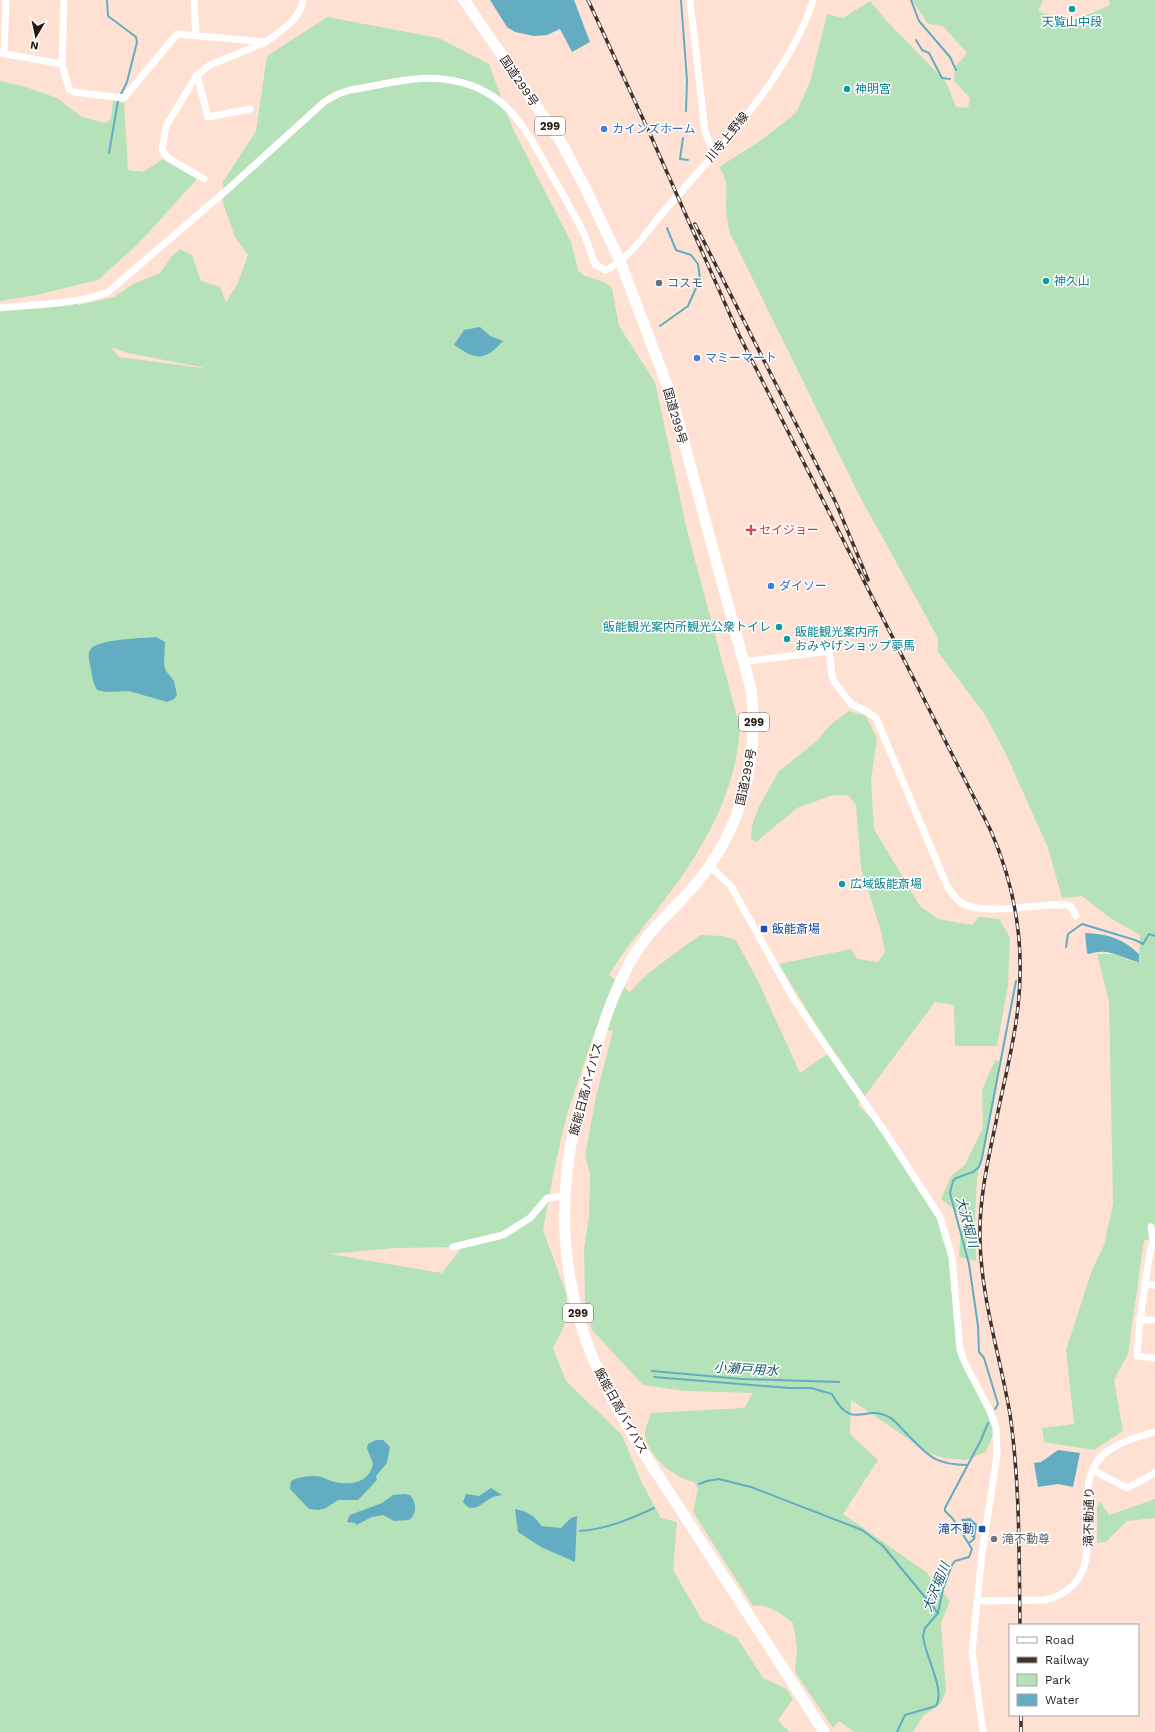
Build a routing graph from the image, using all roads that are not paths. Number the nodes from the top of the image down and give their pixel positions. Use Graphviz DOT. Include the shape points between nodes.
graph roads {
  1 [pos="6,0"];
  2 [pos="64,0"];
  3 [pos="194,0"];
  4 [pos="303,0"];
  5 [pos="464,0"];
  6 [pos="691,0"];
  7 [pos="813,0"];
  8 [pos="196,35"];
  9 [pos="266,42"];
  10 [pos="2,53"];
  11 [pos="62,64"];
  12 [pos="198,75"];
  13 [pos="250,109"];
  14 [pos="718,149"];
  15 [pos="204,179"];
  16 [pos="620,261"];
  17 [pos="0,308"];
  18 [pos="743,662"];
  19 [pos="710,866"];
  20 [pos="1076,916"];
  21 [pos="564,1196"];
  22 [pos="1151,1227"];
  23 [pos="453,1246"];
  24 [pos="1154,1247"];
  25 [pos="1144,1285"];
  26 [pos="1155,1285"];
  27 [pos="1139,1320"];
  28 [pos="1155,1320"];
  29 [pos="1155,1358"];
  30 [pos="1155,1432"];
  31 [pos="1093,1470"];
  32 [pos="1155,1473"];
  33 [pos="978,1601"];
  34 [pos="824,1732"];
  35 [pos="983,1732"];
  1 -- 10 [label="street"];
  2 -- 11 [label="street"];
  3 -- 8 [label="street"];
  4 -- 9 [label="street" via="302,9 293,21"];
  5 -- 16 [label="highway, 国道299号 / 299" via="561,142"];
  6 -- 14 [label="street" via="705,132 709,142"];
  7 -- 14 [label="street, 川寺上野線" via="791,50 756,102"];
  8 -- 9 [label="street"];
  8 -- 11 [label="street" via="177,34 124,98 69,90"];
  9 -- 12 [label="street" via="210,66"];
  10 -- 11 [label="street"];
  12 -- 13 [label="street" via="208,117"];
  12 -- 15 [label="street" via="166,126 162,150 168,158"];
  14 -- 16 [label="street, 川寺上野線"];
  16 -- 17 [label="street" via="605,270 595,264 582,230 518,118 507,107 489,94 471,86 442,78 426,78 350,90 324,102 108,292 95,297"];
  16 -- 18 [label="highway, 国道299号 / 299" via="672,398"];
  18 -- 19 [label="highway, 国道299号 / 299" via="753,705 753,748 750,768 734,823"];
  18 -- 20 [label="street" via="828,651 835,683 854,707 876,718 953,895 970,906 991,909 1062,905 1071,907"];
  19 -- 21 [label="highway, 飯能日高バイパス / 299" via="641,945 620,981 605,1021 582,1099 572,1138"];
  19 -- 33 [label="street" via="731,886 793,998 932,1204 948,1237 960,1350 996,1427 997,1455 982,1554"];
  21 -- 23 [label="street" via="547,1198 530,1218 503,1235"];
  21 -- 34 [label="highway, 飯能日高バイパス / 299" via="566,1249 575,1301 587,1344 601,1378 630,1431"];
  22 -- 24 [label="street"];
  24 -- 25 [label="street" via="1151,1247"];
  25 -- 26 [label="street"];
  25 -- 27 [label="street"];
  27 -- 28 [label="street"];
  27 -- 29 [label="street" via="1137,1356"];
  30 -- 31 [label="street, 滝不動通り" via="1130,1439 1109,1450"];
  31 -- 32 [label="street" via="1127,1488"];
  31 -- 33 [label="street, 滝不動通り" via="1088,1494 1088,1557 1071,1587 1045,1600"];
  33 -- 35 [label="street" via="972,1652"];
}
